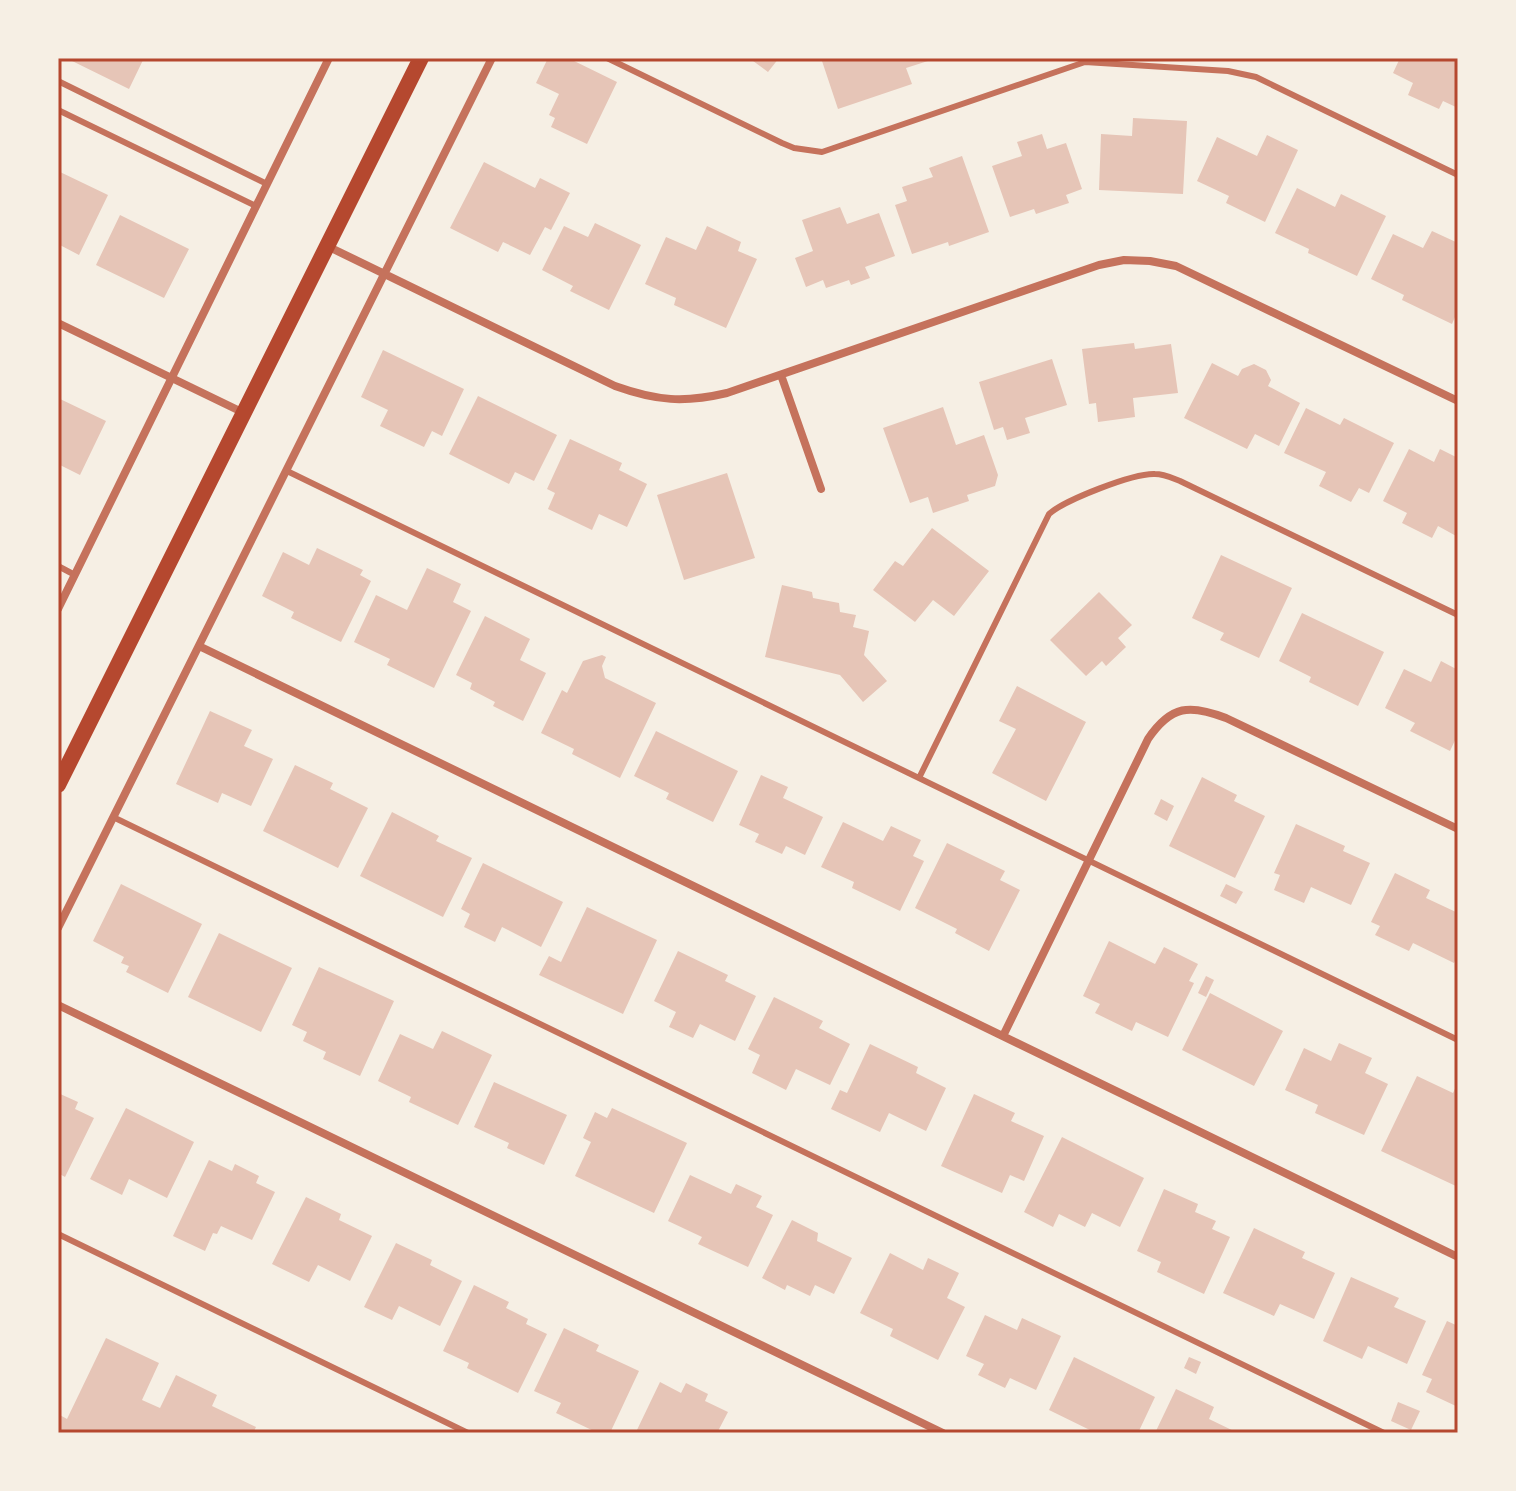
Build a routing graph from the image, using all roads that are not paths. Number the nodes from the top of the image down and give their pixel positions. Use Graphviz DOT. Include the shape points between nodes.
graph roads {
  1 [pos="329,58"];
  2 [pos="421,58"];
  3 [pos="492,58"];
  4 [pos="607,58"];
  5 [pos="58,81"];
  6 [pos="58,110"];
  7 [pos="1458,175"];
  8 [pos="267,184"];
  9 [pos="256,206"];
  10 [pos="327,246"];
  11 [pos="383,274"];
  12 [pos="58,323"];
  13 [pos="781,375"];
  14 [pos="173,379"];
  15 [pos="1458,401"];
  16 [pos="244,413"];
  17 [pos="287,471"];
  18 [pos="821,489"];
  19 [pos="58,566"];
  20 [pos="75,575"];
  21 [pos="58,609"];
  22 [pos="1458,615"];
  23 [pos="199,646"];
  24 [pos="920,776"];
  25 [pos="58,785"];
  26 [pos="113,817"];
  27 [pos="1458,829"];
  28 [pos="1089,859"];
  29 [pos="58,928"];
  30 [pos="58,1005"];
  31 [pos="1003,1036"];
  32 [pos="1458,1040"];
  33 [pos="58,1234"];
  34 [pos="1458,1257"];
  35 [pos="923,1423"];
  36 [pos="468,1433"];
  37 [pos="918,1433"];
  38 [pos="943,1433"];
  39 [pos="1384,1433"];
  1 -- 8 [label="street"];
  2 -- 10 [label="main road"];
  3 -- 11 [label="street"];
  4 -- 7 [label="lane" via="794,148 822,152 1085,62 1228,71 1256,77"];
  5 -- 8 [label="lane"];
  6 -- 9 [label="lane"];
  8 -- 9 [label="street"];
  9 -- 14 [label="street"];
  10 -- 11 [label="street"];
  10 -- 16 [label="main road"];
  11 -- 13 [label="street" via="642,396 702,399"];
  11 -- 17 [label="street"];
  12 -- 14 [label="street"];
  13 -- 15 [label="street" via="1124,260 1176,266 1200,275"];
  13 -- 18 [label="street"];
  14 -- 16 [label="street"];
  14 -- 20 [label="street"];
  16 -- 25 [label="main road"];
  17 -- 23 [label="street"];
  17 -- 24 [label="lane"];
  19 -- 20 [label="lane"];
  20 -- 21 [label="street"];
  22 -- 24 [label="lane" via="1180,481 1140,476 1059,505 1049,514"];
  23 -- 26 [label="street"];
  23 -- 31 [label="street"];
  24 -- 28 [label="lane"];
  26 -- 29 [label="street"];
  26 -- 39 [label="lane"];
  27 -- 28 [label="street" via="1226,718 1181,710 1167,716 1148,739"];
  28 -- 31 [label="street"];
  28 -- 32 [label="lane"];
  30 -- 35 [label="street"];
  31 -- 34 [label="street"];
  33 -- 36 [label="lane"];
  35 -- 37 [label="street"];
  35 -- 38 [label="street"];
}
